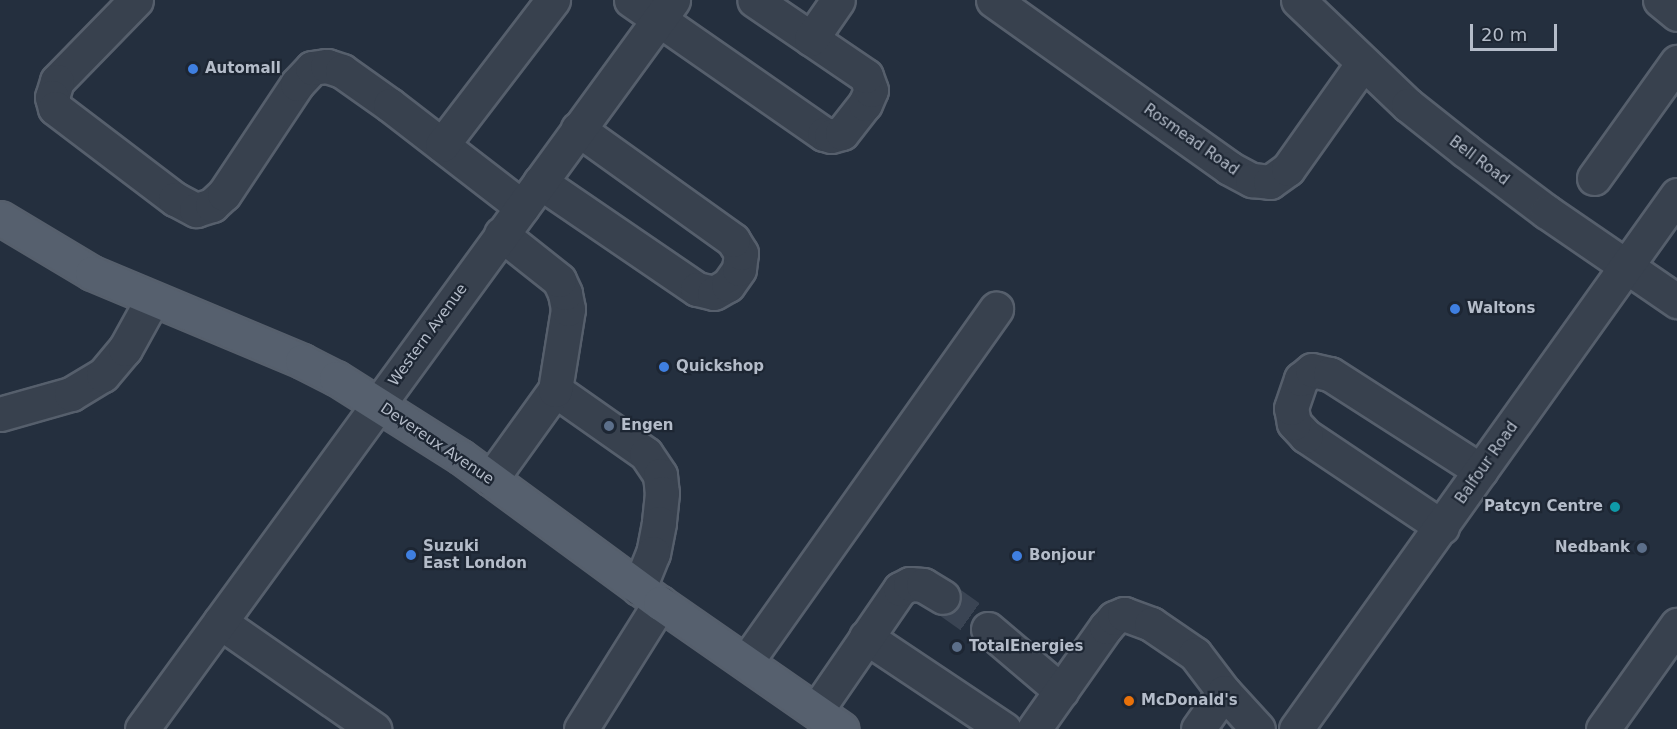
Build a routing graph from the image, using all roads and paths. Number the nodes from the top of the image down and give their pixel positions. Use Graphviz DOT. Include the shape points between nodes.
graph roads {
  1 [pos="136,0"];
  2 [pos="553,0"];
  3 [pos="631,0"];
  4 [pos="754,0"];
  5 [pos="838,0"];
  6 [pos="993,0"];
  7 [pos="1298,0"];
  8 [pos="1660,0"];
  9 [pos="666,10"];
  10 [pos="1677,14"];
  11 [pos="811,39"];
  12 [pos="1677,62"];
  13 [pos="1363,63"];
  14 [pos="578,129"];
  15 [pos="442,145"];
  16 [pos="1594,178"];
  17 [pos="531,195"];
  18 [pos="1677,195"];
  19 [pos="0,218"];
  20 [pos="501,234"];
  21 [pos="0,241"];
  22 [pos="69,261"];
  23 [pos="1626,266"];
  24 [pos="152,300"];
  25 [pos="1677,301"];
  26 [pos="996,309"];
  27 [pos="555,390"];
  28 [pos="378,404"];
  29 [pos="0,414"];
  30 [pos="1481,471"];
  31 [pos="491,479"];
  32 [pos="1442,527"];
  33 [pos="649,595"];
  34 [pos="943,597"];
  35 [pos="220,622"];
  36 [pos="1677,625"];
  37 [pos="988,629"];
  38 [pos="866,637"];
  39 [pos="746,663"];
  40 [pos="1061,691"];
  41 [pos="1224,692"];
  42 [pos="828,720"];
  43 [pos="142,729"];
  44 [pos="374,729"];
  45 [pos="581,729"];
  46 [pos="1004,729"];
  47 [pos="1034,729"];
  48 [pos="1198,729"];
  49 [pos="1258,729"];
  50 [pos="1296,729"];
  51 [pos="1603,729"];
  1 -- 15 [label="street" via="57,81 52,97 55,108 175,199 196,210 212,205 224,194 297,84 312,68 327,66 342,71"];
  2 -- 15 [label="street"];
  3 -- 9 [label="street"];
  4 -- 11 [label="street"];
  5 -- 11 [label="street"];
  6 -- 13 [label="street, Rosmead Road" via="1229,168 1252,180 1270,182 1288,169"];
  7 -- 13 [label="street, Bell Road"];
  8 -- 10 [label="street"];
  9 -- 11 [label="street" via="824,134 837,136 849,127 865,104 870,82"];
  9 -- 14 [label="street, Western Avenue"];
  12 -- 16 [label="street"];
  13 -- 23 [label="street, Bell Road" via="1466,151"];
  14 -- 17 [label="street, Western Avenue"];
  14 -- 17 [label="street" via="733,240 741,254 739,269 728,285 714,293 697,289"];
  15 -- 17 [label="street"];
  17 -- 20 [label="street, Western Avenue"];
  18 -- 23 [label="street, Balfour Road"];
  19 -- 22 [label="main road, Devereux Avenue"];
  20 -- 27 [label="street" via="559,280 565,293 566,331"];
  20 -- 28 [label="street, Western Avenue"];
  21 -- 22 [label="main road"];
  22 -- 24 [label="main road, Devereux Avenue"];
  23 -- 25 [label="street, Bell Road"];
  23 -- 30 [label="street, Balfour Road"];
  24 -- 28 [label="main road, Devereux Avenue" via="303,361"];
  24 -- 29 [label="street" via="125,349 103,375 71,394"];
  26 -- 39 [label="street"];
  27 -- 31 [label="street"];
  27 -- 33 [label="street" via="646,454 660,475 662,493"];
  28 -- 31 [label="main road, Devereux Avenue"];
  28 -- 35 [label="street, Western Avenue"];
  30 -- 32 [label="street, Balfour Road"];
  30 -- 32 [label="street" via="1330,374 1312,370 1301,379 1291,408 1294,423 1306,436"];
  31 -- 33 [label="main road, Devereux Avenue"];
  32 -- 50 [label="street, Balfour Road"];
  33 -- 39 [label="main road, Devereux Avenue"];
  33 -- 45 [label="street"];
  34 -- 38 [label="street" via="923,585 910,584 900,589"];
  35 -- 43 [label="street, Western Avenue"];
  35 -- 44 [label="street"];
  36 -- 51 [label="street"];
  37 -- 40 [label="street"];
  38 -- 42 [label="street"];
  38 -- 46 [label="street"];
  39 -- 42 [label="main road, Devereux Avenue"];
  40 -- 41 [label="street" via="1106,627 1124,614 1151,624 1195,654"];
  40 -- 47 [label="street"];
  41 -- 48 [label="street"];
  41 -- 49 [label="street"];
}
